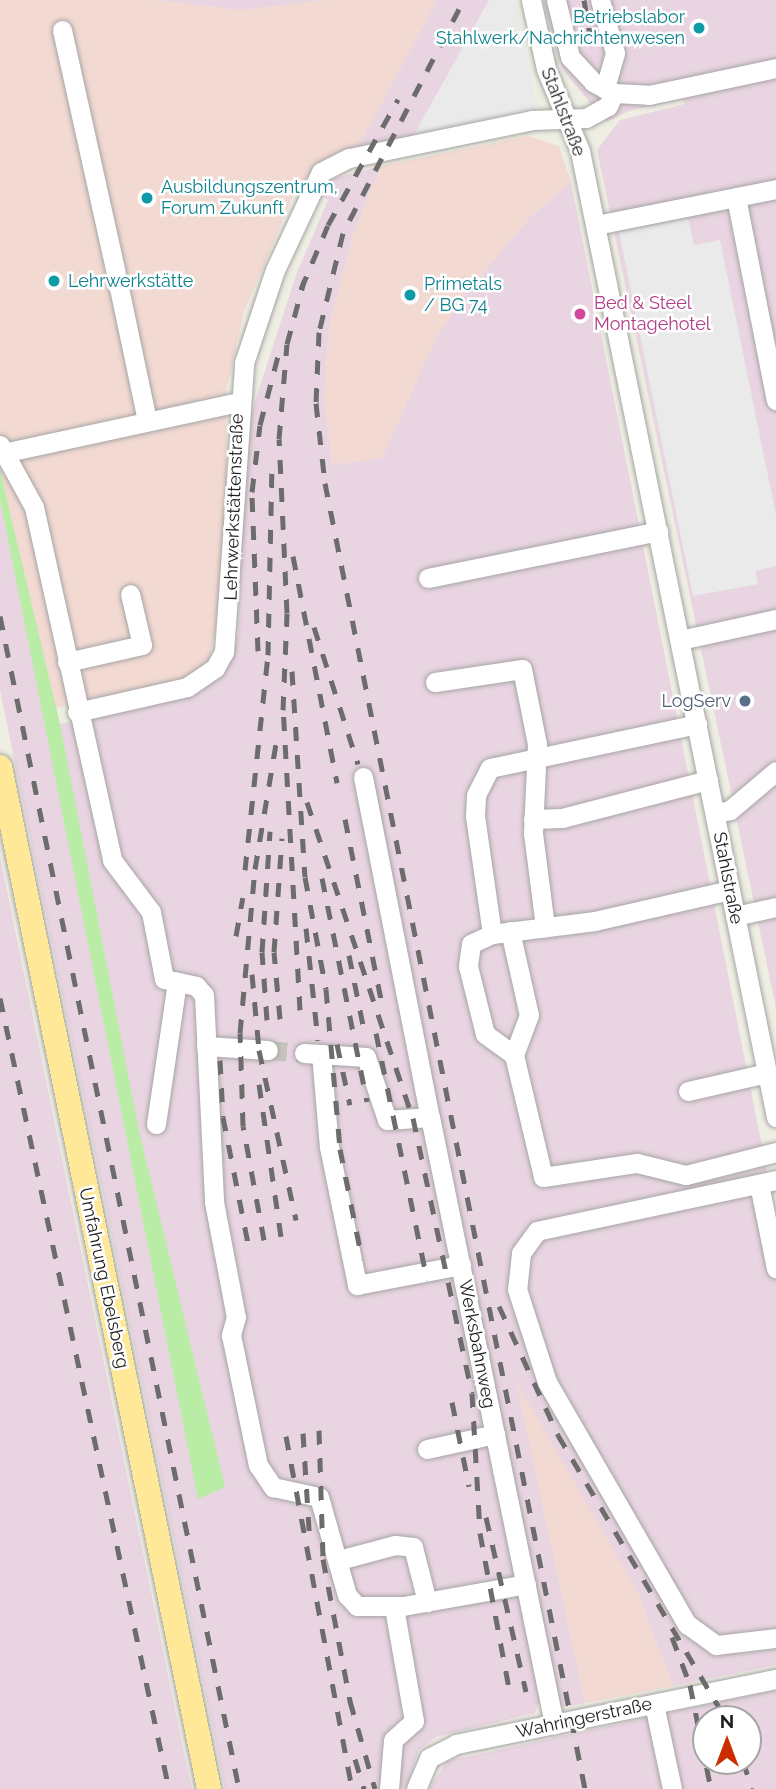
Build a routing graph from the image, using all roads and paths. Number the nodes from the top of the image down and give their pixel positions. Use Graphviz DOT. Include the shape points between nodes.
graph roads {
  1 [pos="531,0"];
  2 [pos="556,0"];
  3 [pos="600,0"];
  4 [pos="62,30"];
  5 [pos="776,68"];
  6 [pos="610,91"];
  7 [pos="567,119"];
  8 [pos="776,189"];
  9 [pos="736,197"];
  10 [pos="596,225"];
  11 [pos="776,400"];
  12 [pos="238,402"];
  13 [pos="148,421"];
  14 [pos="1,449"];
  15 [pos="658,531"];
  16 [pos="428,578"];
  17 [pos="130,594"];
  18 [pos="776,619"];
  19 [pos="680,640"];
  20 [pos="67,662"];
  21 [pos="435,682"];
  22 [pos="77,712"];
  23 [pos="697,724"];
  24 [pos="538,757"];
  25 [pos="0,767"];
  26 [pos="776,771"];
  27 [pos="363,777"];
  28 [pos="708,780"];
  29 [pos="715,813"];
  30 [pos="533,819"];
  31 [pos="730,890"];
  32 [pos="776,907"];
  33 [pos="735,916"];
  34 [pos="545,927"];
  35 [pos="501,932"];
  36 [pos="170,981"];
  37 [pos="206,1046"];
  38 [pos="268,1050"];
  39 [pos="514,1055"];
  40 [pos="769,1060"];
  41 [pos="688,1091"];
  42 [pos="430,1117"];
  43 [pos="776,1117"];
  44 [pos="156,1124"];
  45 [pos="776,1152"];
  46 [pos="768,1182"];
  47 [pos="461,1265"];
  48 [pos="776,1268"];
  49 [pos="495,1434"];
  50 [pos="427,1449"];
  51 [pos="340,1560"];
  52 [pos="526,1584"];
  53 [pos="428,1602"];
  54 [pos="394,1607"];
  55 [pos="776,1638"];
  56 [pos="776,1679"];
  57 [pos="654,1704"];
  58 [pos="554,1724"];
  59 [pos="209,1789"];
  60 [pos="389,1789"];
  61 [pos="416,1789"];
  62 [pos="672,1789"];
  1 -- 7 [label="street, Stahlstraße" via="546,69"];
  2 -- 6 [label="street" via="570,57"];
  3 -- 6 [label="street" via="615,53"];
  4 -- 13 [label="street"];
  5 -- 6 [label="street" via="649,95"];
  6 -- 7 [label="street, Lehrwerkstättenstraße" via="597,114"];
  7 -- 10 [label="street, Stahlstraße"];
  7 -- 12 [label="street, Lehrwerkstättenstraße" via="532,120 349,158 321,172 261,306"];
  8 -- 9 [label="street"];
  9 -- 10 [label="street"];
  9 -- 11 [label="street"];
  10 -- 15 [label="street, Stahlstraße"];
  12 -- 13 [label="street"];
  12 -- 22 [label="street, Lehrwerkstättenstraße" via="233,586 224,652 215,668 187,687"];
  13 -- 14 [label="street"];
  14 -- 20 [label="street" via="34,507"];
  15 -- 16 [label="street"];
  15 -- 19 [label="street, Stahlstraße"];
  17 -- 20 [label="street" via="142,645"];
  18 -- 19 [label="street"];
  19 -- 23 [label="street, Stahlstraße"];
  20 -- 22 [label="street"];
  21 -- 24 [label="street" via="522,668"];
  22 -- 36 [label="street" via="112,860 151,912"];
  23 -- 24 [label="street"];
  23 -- 28 [label="street, Stahlstraße"];
  24 -- 30 [label="street"];
  24 -- 35 [label="street" via="489,768 476,795"];
  25 -- 59 [label="main road, Umfahrung Ebelsberg"];
  26 -- 29 [label="street" via="730,810"];
  27 -- 42 [label="street, Werksbahnweg"];
  28 -- 29 [label="street, Stahlstraße"];
  28 -- 30 [label="street" via="562,818"];
  29 -- 31 [label="street, Stahlstraße"];
  30 -- 34 [label="street"];
  31 -- 33 [label="street, Stahlstraße"];
  31 -- 34 [label="street"];
  32 -- 33 [label="street"];
  33 -- 40 [label="street, Stahlstraße"];
  34 -- 35 [label="street"];
  35 -- 39 [label="street" via="528,1015"];
  35 -- 39 [label="street" via="471,944 467,965 485,1034"];
  36 -- 37 [label="street" via="200,988 204,995"];
  36 -- 44 [label="street"];
  37 -- 38 [label="street"];
  37 -- 51 [label="street" via="214,1202 236,1317 230,1335 258,1465 273,1487 319,1497"];
  39 -- 45 [label="street" via="543,1177 637,1163 686,1175"];
  40 -- 41 [label="street"];
  40 -- 43 [label="street, Stahlstraße"];
  42 -- 47 [label="street, Werksbahnweg"];
  42 -- 47 [label="street" via="387,1120 366,1057 313,1053 357,1285"];
  46 -- 48 [label="street"];
  46 -- 55 [label="street" via="537,1231 521,1253 517,1289 547,1382 687,1624 716,1645"];
  47 -- 49 [label="street, Werksbahnweg"];
  49 -- 50 [label="street"];
  49 -- 52 [label="street, Werksbahnweg"];
  51 -- 53 [label="street" via="395,1545 414,1547"];
  51 -- 54 [label="street" via="347,1595 357,1606"];
  52 -- 53 [label="street"];
  52 -- 58 [label="street, Werksbahnweg"];
  53 -- 54 [label="street"];
  54 -- 60 [label="street" via="414,1721 393,1740"];
  56 -- 57 [label="street, Wahringerstraße"];
  57 -- 58 [label="street, Wahringerstraße"];
  57 -- 62 [label="street"];
  58 -- 61 [label="street, Wahringerstraße" via="440,1750 421,1768"];
}
